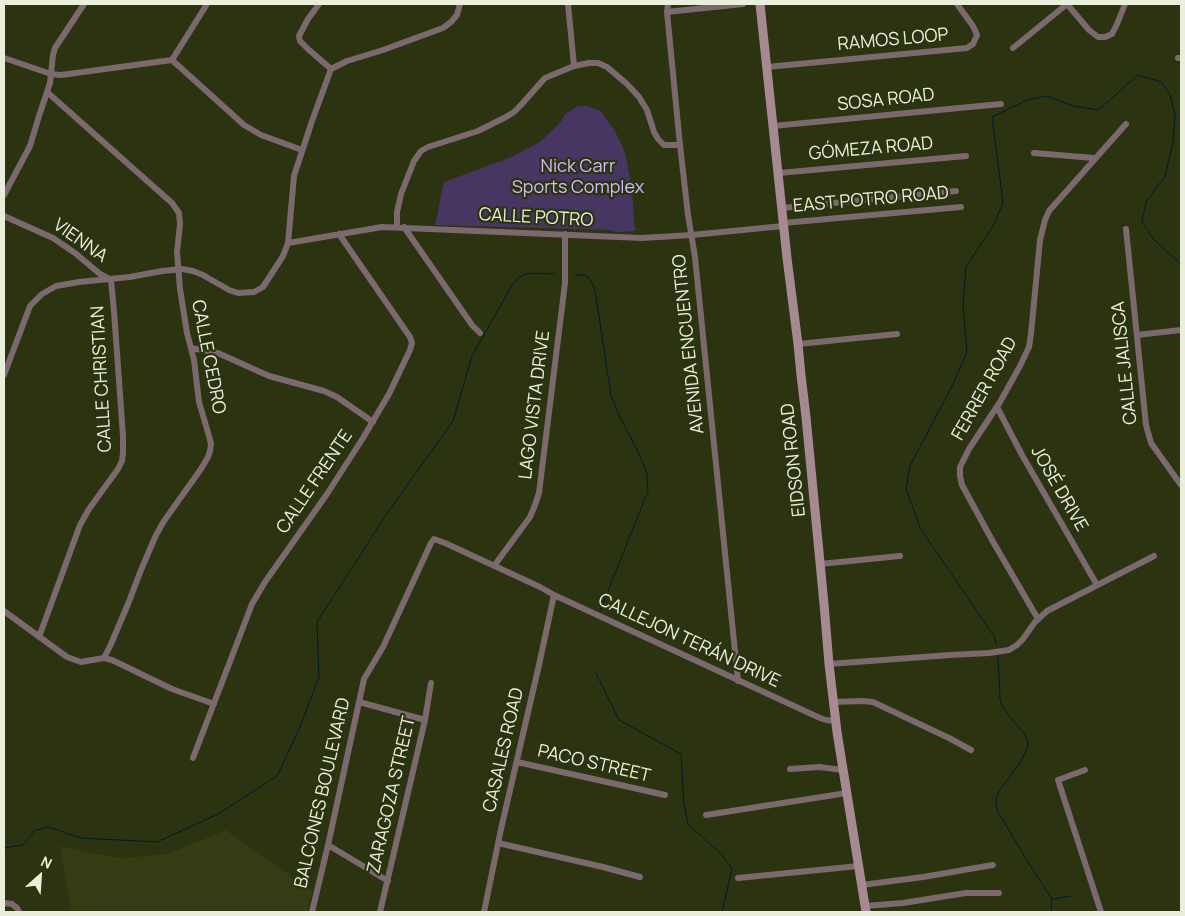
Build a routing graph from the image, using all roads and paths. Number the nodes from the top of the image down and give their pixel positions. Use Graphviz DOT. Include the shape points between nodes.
graph roads {
  1 [pos="84,4"];
  2 [pos="207,4"];
  3 [pos="319,4"];
  4 [pos="460,4"];
  5 [pos="568,4"];
  6 [pos="668,4"];
  7 [pos="743,4"];
  8 [pos="760,4"];
  9 [pos="957,4"];
  10 [pos="1067,4"];
  11 [pos="1124,4"];
  12 [pos="667,12"];
  13 [pos="1013,48"];
  14 [pos="4,58"];
  15 [pos="172,60"];
  16 [pos="574,66"];
  17 [pos="767,67"];
  18 [pos="331,69"];
  19 [pos="52,74"];
  20 [pos="48,89"];
  21 [pos="1001,104"];
  22 [pos="1126,124"];
  23 [pos="773,126"];
  24 [pos="680,145"];
  25 [pos="302,150"];
  26 [pos="1034,153"];
  27 [pos="966,156"];
  28 [pos="1094,158"];
  29 [pos="779,173"];
  30 [pos="956,191"];
  31 [pos="4,195"];
  32 [pos="961,207"];
  33 [pos="782,208"];
  34 [pos="4,216"];
  35 [pos="783,225"];
  36 [pos="397,227"];
  37 [pos="404,228"];
  38 [pos="1126,229"];
  39 [pos="339,234"];
  40 [pos="565,234"];
  41 [pos="692,235"];
  42 [pos="288,243"];
  43 [pos="178,269"];
  44 [pos="111,280"];
  45 [pos="1181,330"];
  46 [pos="480,332"];
  47 [pos="897,334"];
  48 [pos="1137,335"];
  49 [pos="798,344"];
  50 [pos="190,348"];
  51 [pos="4,375"];
  52 [pos="997,407"];
  53 [pos="373,422"];
  54 [pos="1181,485"];
  55 [pos="434,539"];
  56 [pos="900,556"];
  57 [pos="1154,556"];
  58 [pos="820,564"];
  59 [pos="494,566"];
  60 [pos="1097,585"];
  61 [pos="554,595"];
  62 [pos="4,611"];
  63 [pos="1038,619"];
  64 [pos="39,637"];
  65 [pos="104,658"];
  66 [pos="829,664"];
  67 [pos="738,681"];
  68 [pos="431,683"];
  69 [pos="359,702"];
  70 [pos="833,702"];
  71 [pos="214,704"];
  72 [pos="425,720"];
  73 [pos="836,720"];
  74 [pos="971,750"];
  75 [pos="193,758"];
  76 [pos="517,762"];
  77 [pos="790,769"];
  78 [pos="843,770"];
  79 [pos="1085,770"];
  80 [pos="847,793"];
  81 [pos="666,796"];
  82 [pos="706,815"];
  83 [pos="498,843"];
  84 [pos="328,845"];
  85 [pos="993,865"];
  86 [pos="859,866"];
  87 [pos="640,877"];
  88 [pos="738,878"];
  89 [pos="388,881"];
  90 [pos="862,885"];
  91 [pos="999,893"];
  92 [pos="4,903"];
  93 [pos="866,909"];
  94 [pos="20,912"];
  95 [pos="312,912"];
  96 [pos="380,912"];
  97 [pos="484,912"];
  98 [pos="1101,912"];
  1 -- 19 [label="street" via="55,48"];
  2 -- 15 [label="street"];
  3 -- 18 [label="street" via="299,36 308,50"];
  4 -- 18 [label="street" via="456,15 443,28"];
  5 -- 16 [label="street"];
  6 -- 12 [label="street, AVENIDA ENCUENTRO"];
  7 -- 12 [label="street"];
  8 -- 17 [label="street, EIDSON ROAD"];
  9 -- 17 [label="street, RAMOS LOOP" via="977,35 967,48"];
  10 -- 11 [label="street" via="1098,37 1112,34"];
  10 -- 13 [label="street"];
  12 -- 24 [label="street, AVENIDA ENCUENTRO"];
  14 -- 19 [label="street"];
  15 -- 19 [label="street"];
  15 -- 25 [label="street" via="244,125"];
  16 -- 24 [label="street" via="598,63 607,67 639,97 658,139 664,145"];
  16 -- 36 [label="street" via="545,78 506,117 421,151 401,194"];
  17 -- 23 [label="street, EIDSON ROAD"];
  18 -- 25 [label="street"];
  19 -- 20 [label="street"];
  20 -- 31 [label="street" via="28,151"];
  20 -- 43 [label="street, CALLE CEDRO" via="176,208 180,224"];
  21 -- 23 [label="street, SOSA ROAD"];
  22 -- 28 [label="street, FERRER ROAD"];
  23 -- 29 [label="street, EIDSON ROAD"];
  24 -- 41 [label="street, AVENIDA ENCUENTRO"];
  25 -- 42 [label="street" via="294,176"];
  26 -- 28 [label="street"];
  27 -- 29 [label="street, GÓMEZA ROAD"];
  28 -- 52 [label="street, FERRER ROAD" via="1045,220 1028,347"];
  29 -- 33 [label="street, EIDSON ROAD"];
  30 -- 33 [label="street"];
  32 -- 35 [label="street, EAST POTRO ROAD"];
  33 -- 35 [label="street, EIDSON ROAD"];
  34 -- 44 [label="street, VIENNA" via="53,238"];
  35 -- 41 [label="street, CALLE POTRO"];
  35 -- 49 [label="street, EIDSON ROAD"];
  36 -- 37 [label="street, CALLE POTRO"];
  36 -- 39 [label="street, CALLE POTRO"];
  37 -- 40 [label="street, CALLE POTRO"];
  37 -- 46 [label="street"];
  38 -- 48 [label="street, CALLE JALISCA"];
  39 -- 42 [label="street, CALLE POTRO"];
  39 -- 53 [label="street, CALLE FRENTE" via="412,343"];
  40 -- 41 [label="street, CALLE POTRO" via="642,238"];
  40 -- 59 [label="street, LAGO VISTA DRIVE" via="565,283 539,493 530,517"];
  41 -- 67 [label="street, AVENIDA ENCUENTRO"];
  42 -- 43 [label="street" via="268,281 254,292 238,293 193,271"];
  43 -- 44 [label="street"];
  43 -- 50 [label="street, CALLE CEDRO"];
  44 -- 51 [label="street" via="65,284 42,294 30,306"];
  44 -- 64 [label="street, CALLE CHRISTIAN" via="123,436 122,461 80,525"];
  45 -- 48 [label="street"];
  47 -- 49 [label="street"];
  48 -- 54 [label="street, CALLE JALISCA" via="1148,435"];
  49 -- 58 [label="street, EIDSON ROAD"];
  50 -- 53 [label="street" via="218,353 269,376 324,391"];
  50 -- 65 [label="street, CALLE CEDRO" via="199,402 210,436 210,451 156,535"];
  52 -- 60 [label="street, JOSÉ DRIVE"];
  52 -- 63 [label="street, FERRER ROAD" via="964,458 960,476 988,533"];
  53 -- 71 [label="street, CALLE FRENTE" via="260,590"];
  55 -- 59 [label="street, CALLEJON TERÁN DRIVE"];
  55 -- 69 [label="street, BALCONES BOULEVARD" via="383,647 364,679"];
  56 -- 58 [label="street"];
  57 -- 60 [label="street"];
  58 -- 66 [label="street, EIDSON ROAD"];
  59 -- 61 [label="street, CALLEJON TERÁN DRIVE"];
  60 -- 63 [label="street"];
  61 -- 67 [label="street, CALLEJON TERÁN DRIVE"];
  61 -- 76 [label="street, CASALES ROAD"];
  62 -- 64 [label="street"];
  63 -- 66 [label="street" via="1009,650"];
  64 -- 65 [label="street" via="67,657 81,662"];
  65 -- 71 [label="street"];
  66 -- 70 [label="street, EIDSON ROAD"];
  67 -- 73 [label="street, CALLEJON TERÁN DRIVE" via="820,718"];
  68 -- 72 [label="street, ZARAGOZA STREET"];
  69 -- 72 [label="street"];
  69 -- 84 [label="street, BALCONES BOULEVARD"];
  70 -- 73 [label="street, EIDSON ROAD"];
  70 -- 74 [label="street" via="873,702"];
  71 -- 75 [label="street, CALLE FRENTE"];
  72 -- 89 [label="street, ZARAGOZA STREET"];
  73 -- 78 [label="street, EIDSON ROAD"];
  76 -- 81 [label="street, PACO STREET"];
  76 -- 83 [label="street, CASALES ROAD"];
  77 -- 78 [label="street" via="819,766"];
  78 -- 80 [label="street, EIDSON ROAD"];
  79 -- 98 [label="street" via="1058,780"];
  80 -- 82 [label="street"];
  80 -- 86 [label="street, EIDSON ROAD"];
  83 -- 87 [label="street"];
  83 -- 97 [label="street, CASALES ROAD"];
  84 -- 89 [label="street"];
  84 -- 95 [label="street, BALCONES BOULEVARD"];
  85 -- 90 [label="street"];
  86 -- 88 [label="street"];
  86 -- 90 [label="street, EIDSON ROAD"];
  89 -- 96 [label="street, ZARAGOZA STREET"];
  90 -- 93 [label="street, EIDSON ROAD"];
  91 -- 93 [label="street" via="966,893"];
  92 -- 94 [label="street" via="12,904"];
}
